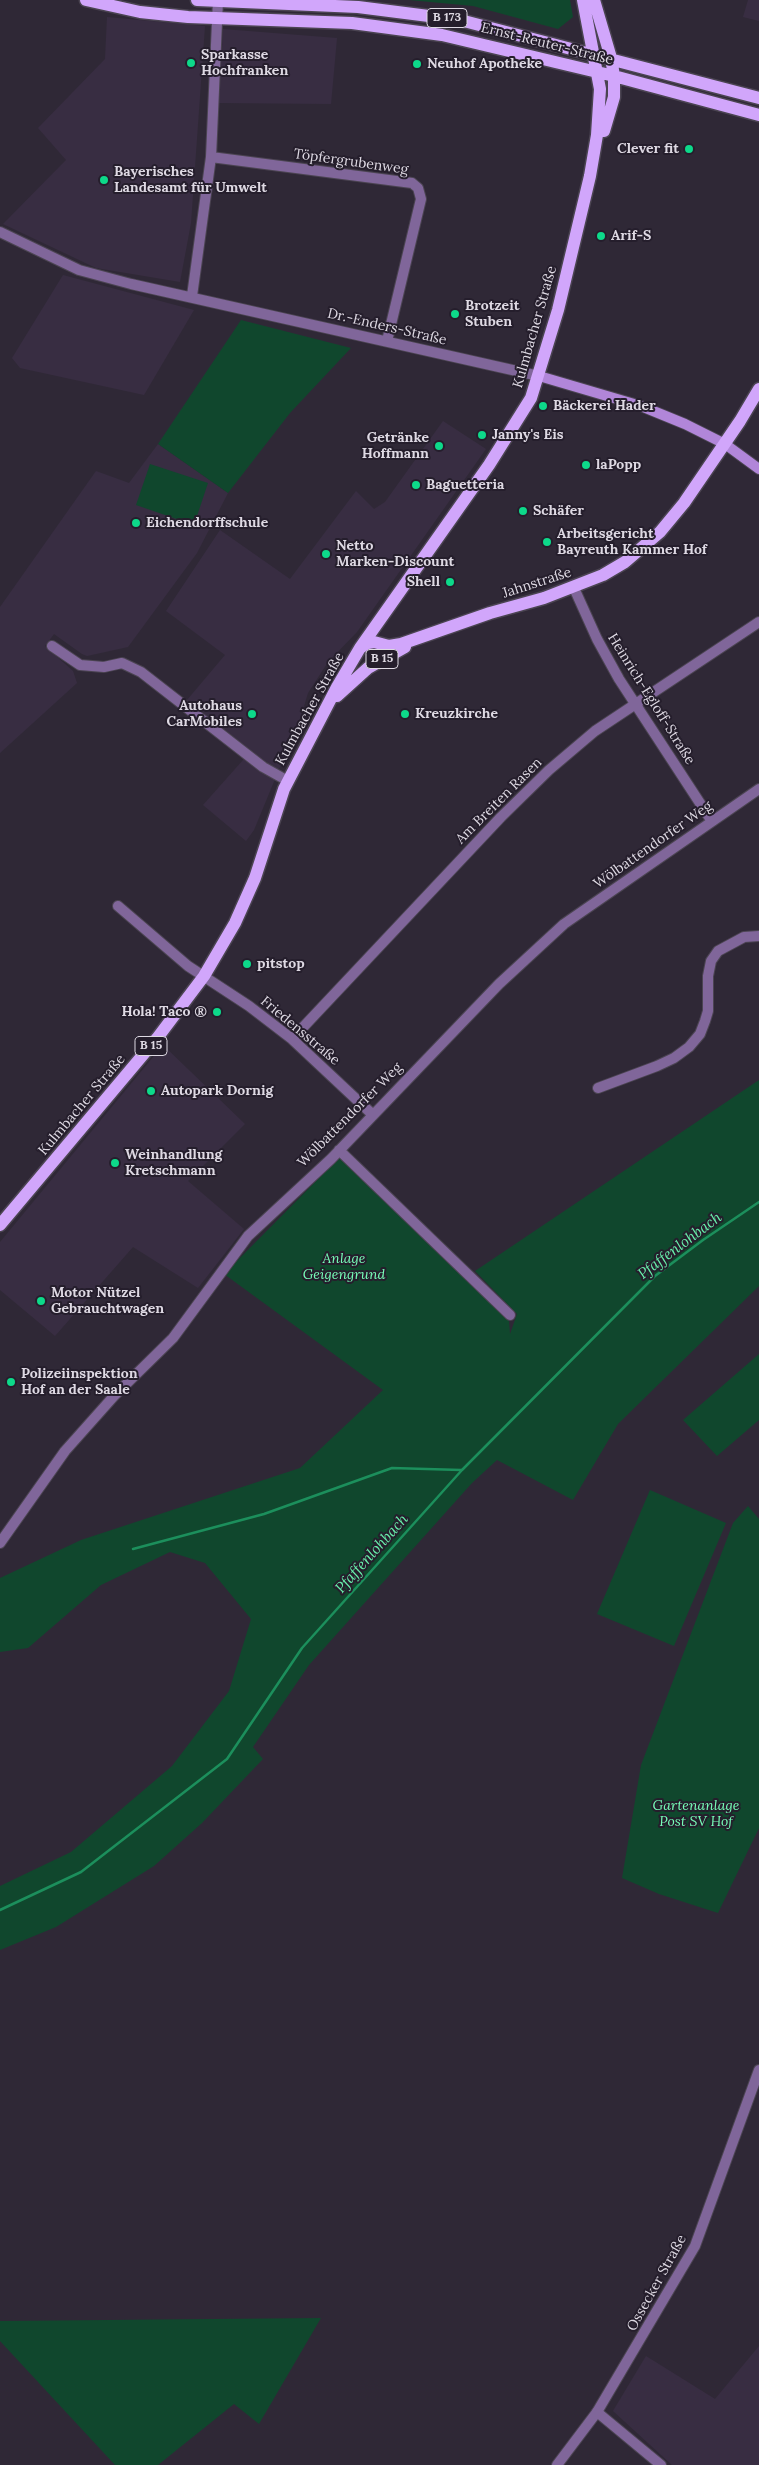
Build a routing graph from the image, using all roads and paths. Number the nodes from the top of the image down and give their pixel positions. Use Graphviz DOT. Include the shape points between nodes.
graph roads {
  1 [pos="86,0"];
  2 [pos="196,0"];
  3 [pos="218,0"];
  4 [pos="583,0"];
  5 [pos="594,0"];
  6 [pos="216,18"];
  7 [pos="594,53"];
  8 [pos="611,58"];
  9 [pos="597,71"];
  10 [pos="614,76"];
  11 [pos="759,98"];
  12 [pos="759,115"];
  13 [pos="211,157"];
  14 [pos="590,176"];
  15 [pos="0,232"];
  16 [pos="192,296"];
  17 [pos="387,341"];
  18 [pos="539,376"];
  19 [pos="759,389"];
  20 [pos="725,444"];
  21 [pos="759,470"];
  22 [pos="574,588"];
  23 [pos="759,622"];
  24 [pos="448,628"];
  25 [pos="52,646"];
  26 [pos="360,648"];
  27 [pos="636,704"];
  28 [pos="326,707"];
  29 [pos="288,781"];
  30 [pos="759,789"];
  31 [pos="712,820"];
  32 [pos="118,906"];
  33 [pos="759,936"];
  34 [pos="204,976"];
  35 [pos="292,1038"];
  36 [pos="598,1088"];
  37 [pos="372,1114"];
  38 [pos="340,1150"];
  39 [pos="0,1225"];
  40 [pos="510,1315"];
  41 [pos="0,1543"];
  42 [pos="759,2070"];
  43 [pos="597,2412"];
  44 [pos="654,2463"];
  45 [pos="557,2465"];
  1 -- 6 [label="main road, Ernst-Reuter-Straße / B 173" via="140,12"];
  2 -- 3 [label="main road, Ernst-Reuter-Straße / B 173"];
  3 -- 6 [label="street"];
  3 -- 7 [label="main road, Ernst-Reuter-Straße / B 173" via="408,12 460,20"];
  4 -- 7 [label="main road, Kulmbacher Straße"];
  5 -- 8 [label="main road, Kulmbacher Straße"];
  6 -- 9 [label="main road, Ernst-Reuter-Straße / B 173" via="335,22 411,30 498,46"];
  6 -- 13 [label="street"];
  7 -- 8 [label="main road, Ernst-Reuter-Straße / B 173"];
  7 -- 9 [label="main road, Kulmbacher Straße"];
  8 -- 10 [label="main road, Kulmbacher Straße"];
  8 -- 11 [label="main road, Ernst-Reuter-Straße / B 173"];
  9 -- 10 [label="main road, Ernst-Reuter-Straße / B 173"];
  9 -- 14 [label="main road, Kulmbacher Straße" via="600,114"];
  10 -- 12 [label="main road, Ernst-Reuter-Straße / B 173"];
  10 -- 14 [label="main road, Kulmbacher Straße" via="614,97"];
  13 -- 16 [label="street"];
  13 -- 17 [label="street, Töpfergrubenweg" via="412,183 418,188 421,199"];
  14 -- 18 [label="main road, Kulmbacher Straße"];
  15 -- 16 [label="street, Dr.-Enders-Straße" via="79,270"];
  16 -- 17 [label="street, Dr.-Enders-Straße"];
  17 -- 18 [label="street, Dr.-Enders-Straße"];
  18 -- 20 [label="main road, Dr.-Enders-Straße" via="641,406"];
  18 -- 26 [label="main road, Kulmbacher Straße" via="531,398 514,426"];
  19 -- 20 [label="main road, Jahnstraße / B 15"];
  20 -- 21 [label="main road, Dr.-Enders-Straße"];
  20 -- 22 [label="main road, Jahnstraße / B 15" via="684,503 643,549 603,575"];
  22 -- 24 [label="main road, Jahnstraße / B 15"];
  22 -- 27 [label="street, Heinrich-Egloff-Straße" via="596,639"];
  23 -- 27 [label="street, Am Breiten Rasen"];
  24 -- 26 [label="main road, Jahnstraße / B 15" via="400,644 389,646 374,642"];
  24 -- 28 [label="main road, B 15" via="377,662 356,677"];
  25 -- 29 [label="street" via="80,665 104,667 122,663 141,672 263,767"];
  26 -- 28 [label="main road, Kulmbacher Straße / B 15"];
  27 -- 31 [label="street, Heinrich-Egloff-Straße"];
  27 -- 35 [label="street, Am Breiten Rasen" via="578,744 525,793"];
  28 -- 29 [label="main road, Kulmbacher Straße / B 15"];
  29 -- 34 [label="main road, Kulmbacher Straße / B 15" via="255,878 235,923"];
  30 -- 31 [label="street, Wölbattendorfer Weg"];
  31 -- 37 [label="street, Wölbattendorfer Weg" via="564,924 499,984"];
  32 -- 34 [label="street, Friedensstraße"];
  33 -- 36 [label="street" via="744,937 718,951 711,961 708,1011 700,1034 688,1047 657,1066"];
  34 -- 35 [label="street, Friedensstraße"];
  34 -- 39 [label="main road, Kulmbacher Straße / B 15" via="158,1038"];
  35 -- 37 [label="street, Friedensstraße"];
  37 -- 38 [label="street, Wölbattendorfer Weg"];
  38 -- 40 [label="street"];
  38 -- 41 [label="street, Wölbattendorfer Weg" via="248,1236 173,1338 114,1396 65,1451"];
  42 -- 43 [label="street, Ossecker Straße" via="695,2246"];
  43 -- 44 [label="street"];
  43 -- 45 [label="street, Ossecker Straße"];
}
